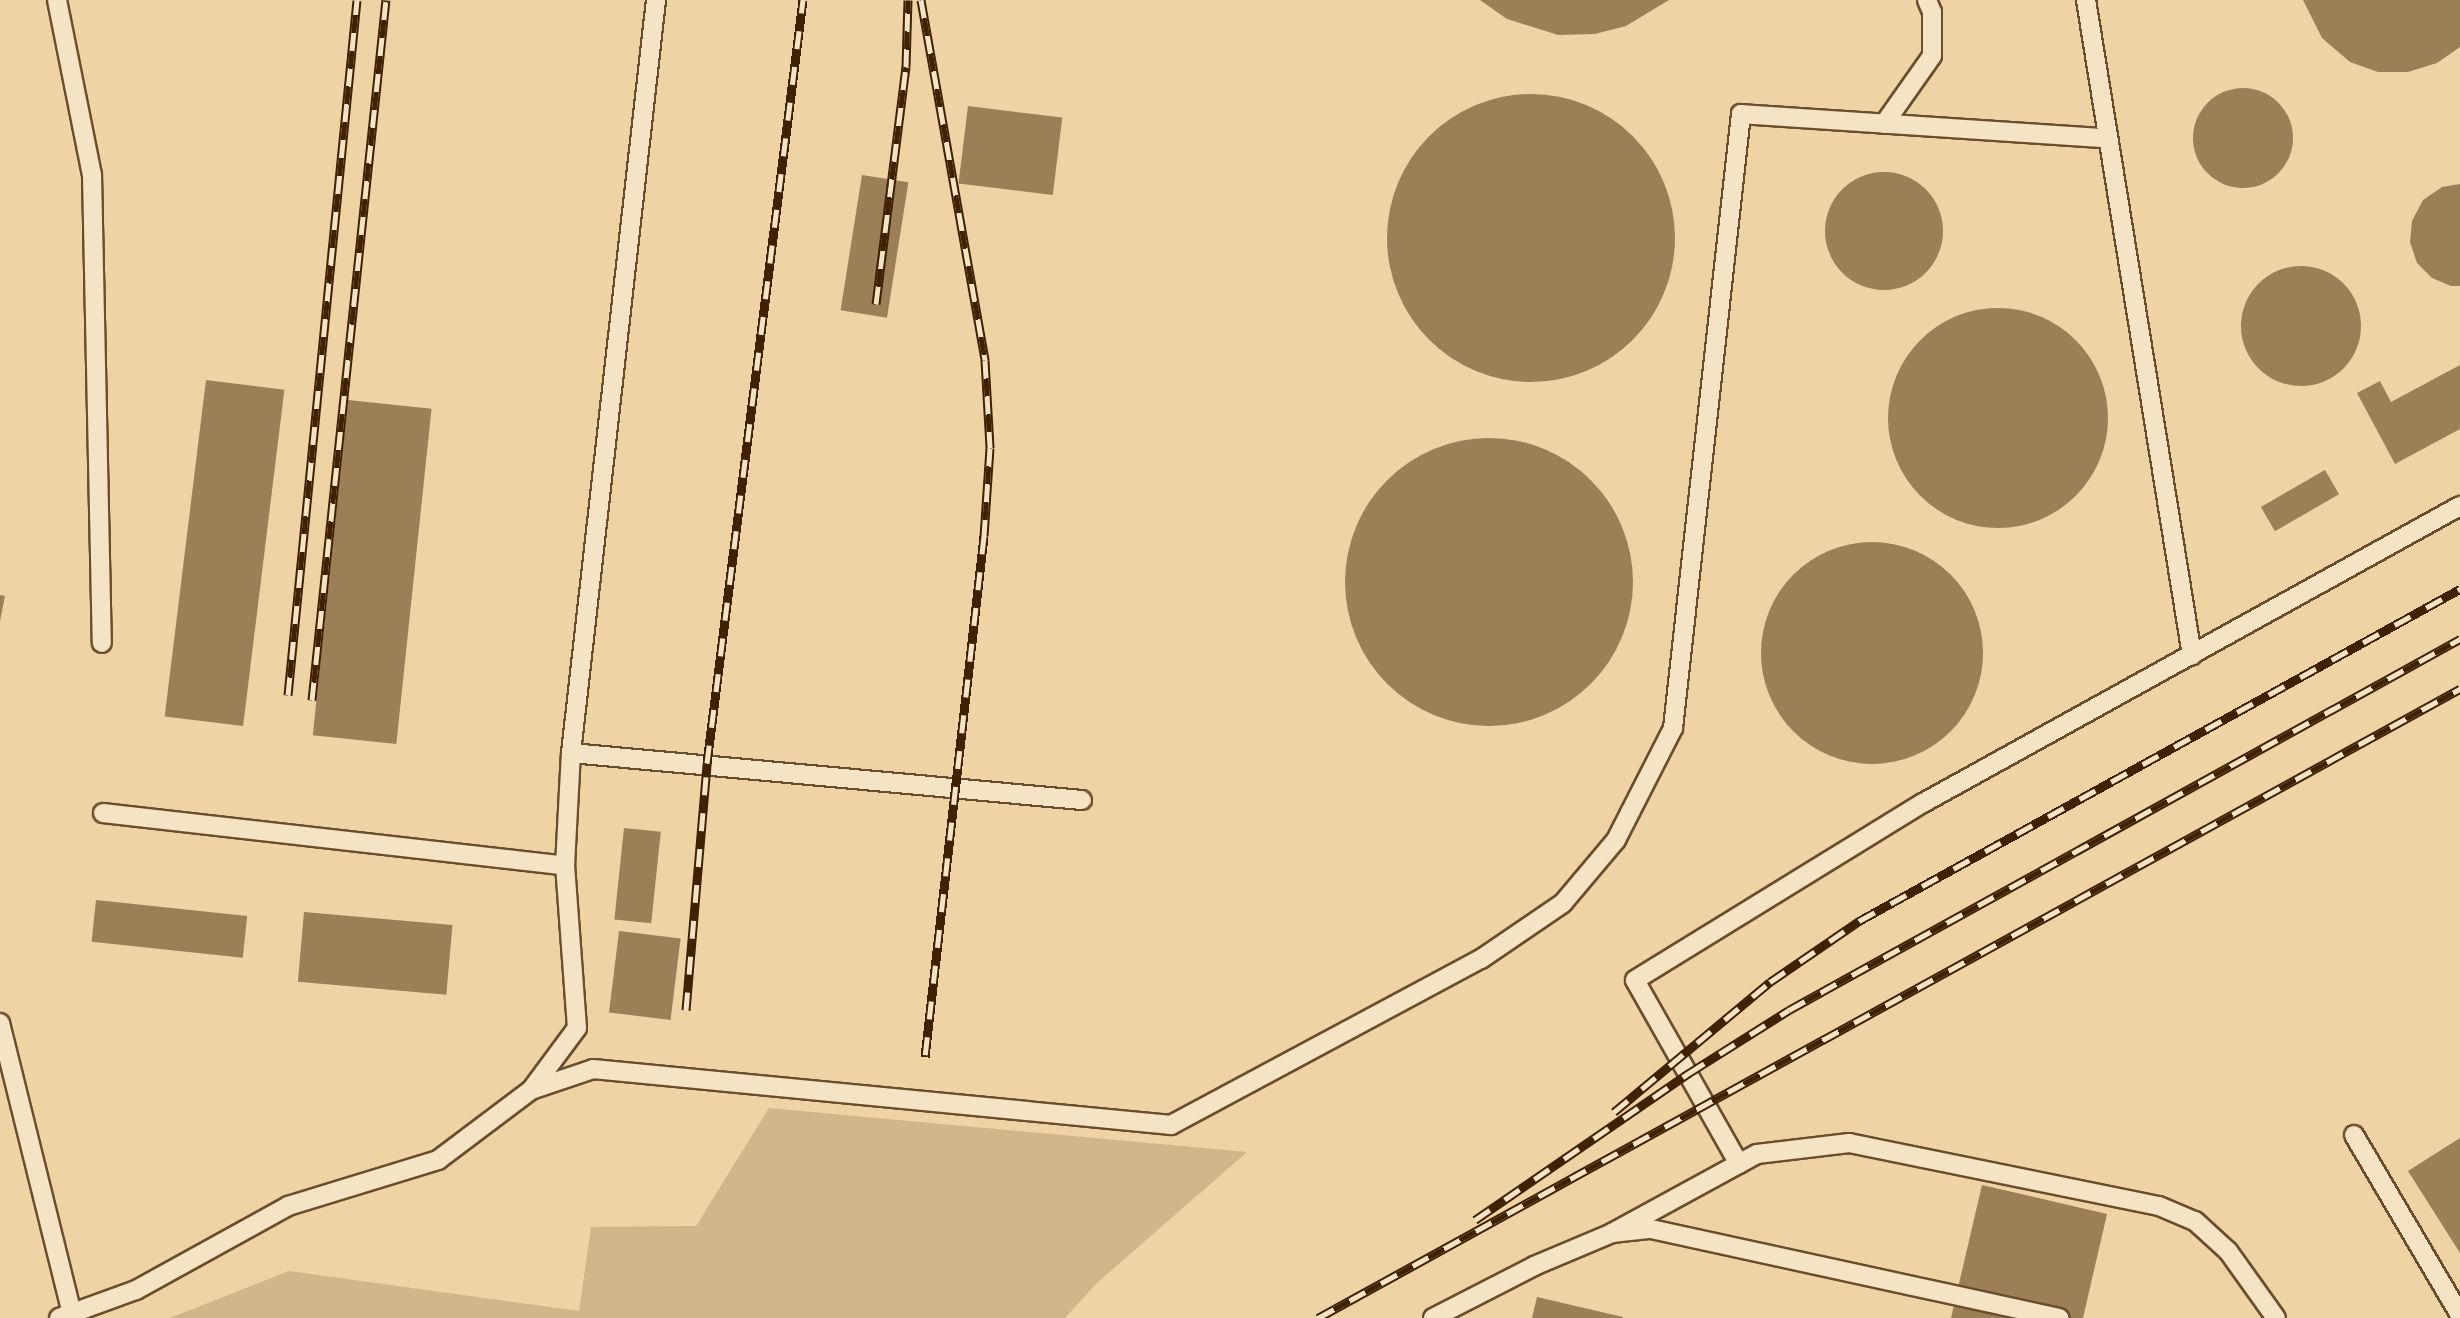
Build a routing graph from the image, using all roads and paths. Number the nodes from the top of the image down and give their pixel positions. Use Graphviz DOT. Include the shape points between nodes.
graph roads {
  1 [pos="57,0"];
  2 [pos="656,0"];
  3 [pos="1927,0"];
  4 [pos="2086,0"];
  5 [pos="1884,124"];
  6 [pos="2107,138"];
  7 [pos="2460,506"];
  8 [pos="102,643"];
  9 [pos="2192,655"];
  10 [pos="571,753"];
  11 [pos="1082,800"];
  12 [pos="103,813"];
  13 [pos="565,866"];
  14 [pos="0,1023"];
  15 [pos="531,1090"];
  16 [pos="2354,1135"];
  17 [pos="1739,1164"];
  18 [pos="1612,1233"];
  19 [pos="2460,1315"];
  20 [pos="66,1316"];
  21 [pos="1433,1318"];
  22 [pos="2059,1318"];
  23 [pos="2276,1318"];
  1 -- 8 [label="lane" via="92,175"];
  2 -- 10 [label="lane"];
  3 -- 5 [label="lane" via="1932,56"];
  4 -- 6 [label="lane"];
  5 -- 6 [label="lane"];
  5 -- 15 [label="lane" via="1741,114 1673,728 1616,840 1563,903 1481,959 1171,1125 593,1069"];
  6 -- 9 [label="lane"];
  7 -- 9 [label="lane"];
  9 -- 17 [label="lane" via="1923,803 1635,980"];
  10 -- 11 [label="lane"];
  10 -- 13 [label="lane"];
  12 -- 13 [label="lane"];
  13 -- 15 [label="lane" via="577,1028"];
  14 -- 20 [label="lane"];
  15 -- 20 [label="lane" via="438,1160 288,1206 136,1290"];
  16 -- 19 [label="lane"];
  17 -- 18 [label="lane"];
  17 -- 23 [label="lane" via="1757,1154 1849,1143 2159,1206 2195,1221 2228,1251"];
  18 -- 21 [label="lane"];
  18 -- 22 [label="lane" via="1651,1229"];
}
